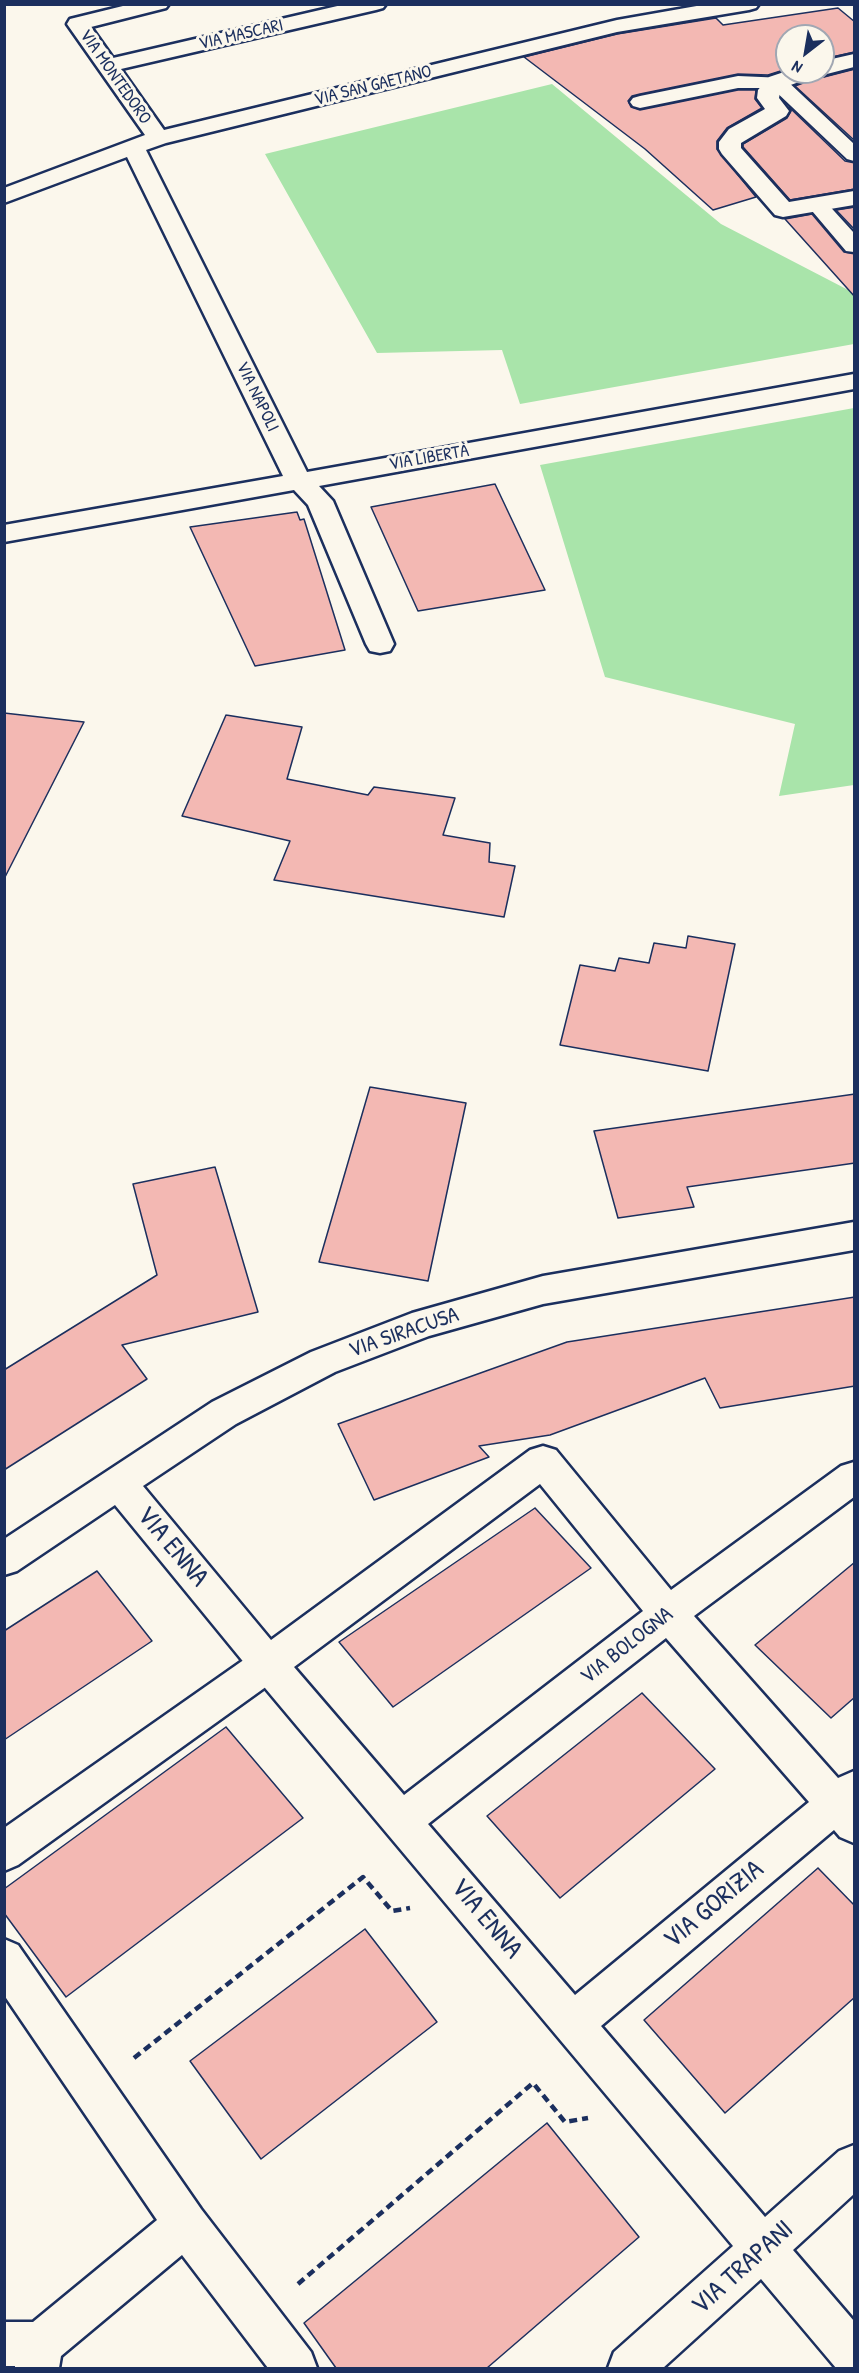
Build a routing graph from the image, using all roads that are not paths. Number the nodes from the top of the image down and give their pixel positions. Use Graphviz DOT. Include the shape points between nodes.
graph roads {
  1 [pos="159,4"];
  2 [pos="376,4"];
  3 [pos="749,4"];
  4 [pos="855,61"];
  5 [pos="835,65"];
  6 [pos="107,66"];
  7 [pos="775,82"];
  8 [pos="775,84"];
  9 [pos="779,84"];
  10 [pos="640,102"];
  11 [pos="158,138"];
  12 [pos="134,148"];
  13 [pos="855,155"];
  14 [pos="4,195"];
  15 [pos="855,198"];
  16 [pos="818,206"];
  17 [pos="855,246"];
  18 [pos="855,382"];
  19 [pos="299,481"];
  20 [pos="4,534"];
  21 [pos="380,644"];
  22 [pos="855,1236"];
  23 [pos="855,1477"];
  24 [pos="118,1482"];
  25 [pos="4,1559"];
  26 [pos="668,1614"];
  27 [pos="268,1664"];
  28 [pos="848,1806"];
  29 [pos="402,1820"];
  30 [pos="4,1852"];
  31 [pos="4,1959"];
  32 [pos="574,2022"];
  33 [pos="855,2166"];
  34 [pos="186,2224"];
  35 [pos="765,2248"];
  36 [pos="27,2352"];
  37 [pos="855,2355"];
  38 [pos="295,2368"];
  39 [pos="630,2368"];
  1 -- 6 [label="street, VIA MONTEDORO" via="78,24"];
  2 -- 6 [label="street, VIA MASCARI"];
  3 -- 11 [label="street, VIA SAN GAETANO" via="617,26"];
  4 -- 5 [label="street"];
  6 -- 11 [label="street, VIA MONTEDORO"];
  7 -- 10 [label="lane" via="738,82"];
  8 -- 16 [label="street" via="768,98 778,111 737,134 730,149 783,210"];
  9 -- 13 [label="lane"];
  11 -- 12 [label="street, VIA SAN GAETANO"];
  12 -- 14 [label="street, VIA SAN GAETANO"];
  12 -- 19 [label="street, VIA NAPOLI"];
  15 -- 16 [label="street"];
  16 -- 17 [label="lane"];
  18 -- 19 [label="street, VIA LIBERTÀ"];
  19 -- 20 [label="street, VIA LIBERTÀ"];
  19 -- 21 [label="street, VIA NAPOLI" via="320,501"];
  22 -- 24 [label="street, VIA SIRACUSA" via="543,1290 424,1323 323,1362 224,1413"];
  23 -- 26 [label="street, VIA BOLOGNA"];
  24 -- 25 [label="street, VIA SIRACUSA"];
  24 -- 27 [label="street, VIA ENNA"];
  26 -- 27 [label="street" via="543,1461"];
  26 -- 28 [label="street"];
  26 -- 29 [label="street, VIA BOLOGNA"];
  27 -- 29 [label="street, VIA ENNA"];
  27 -- 30 [label="street"];
  28 -- 32 [label="street, VIA GORIZIA"];
  29 -- 32 [label="street, VIA ENNA"];
  31 -- 34 [label="street"];
  32 -- 35 [label="street, VIA ENNA"];
  33 -- 35 [label="street, VIA TRAPANI"];
  34 -- 36 [label="street"];
  34 -- 38 [label="street"];
  35 -- 37 [label="street, VIA ENNA"];
  35 -- 39 [label="street, VIA TRAPANI"];
}
